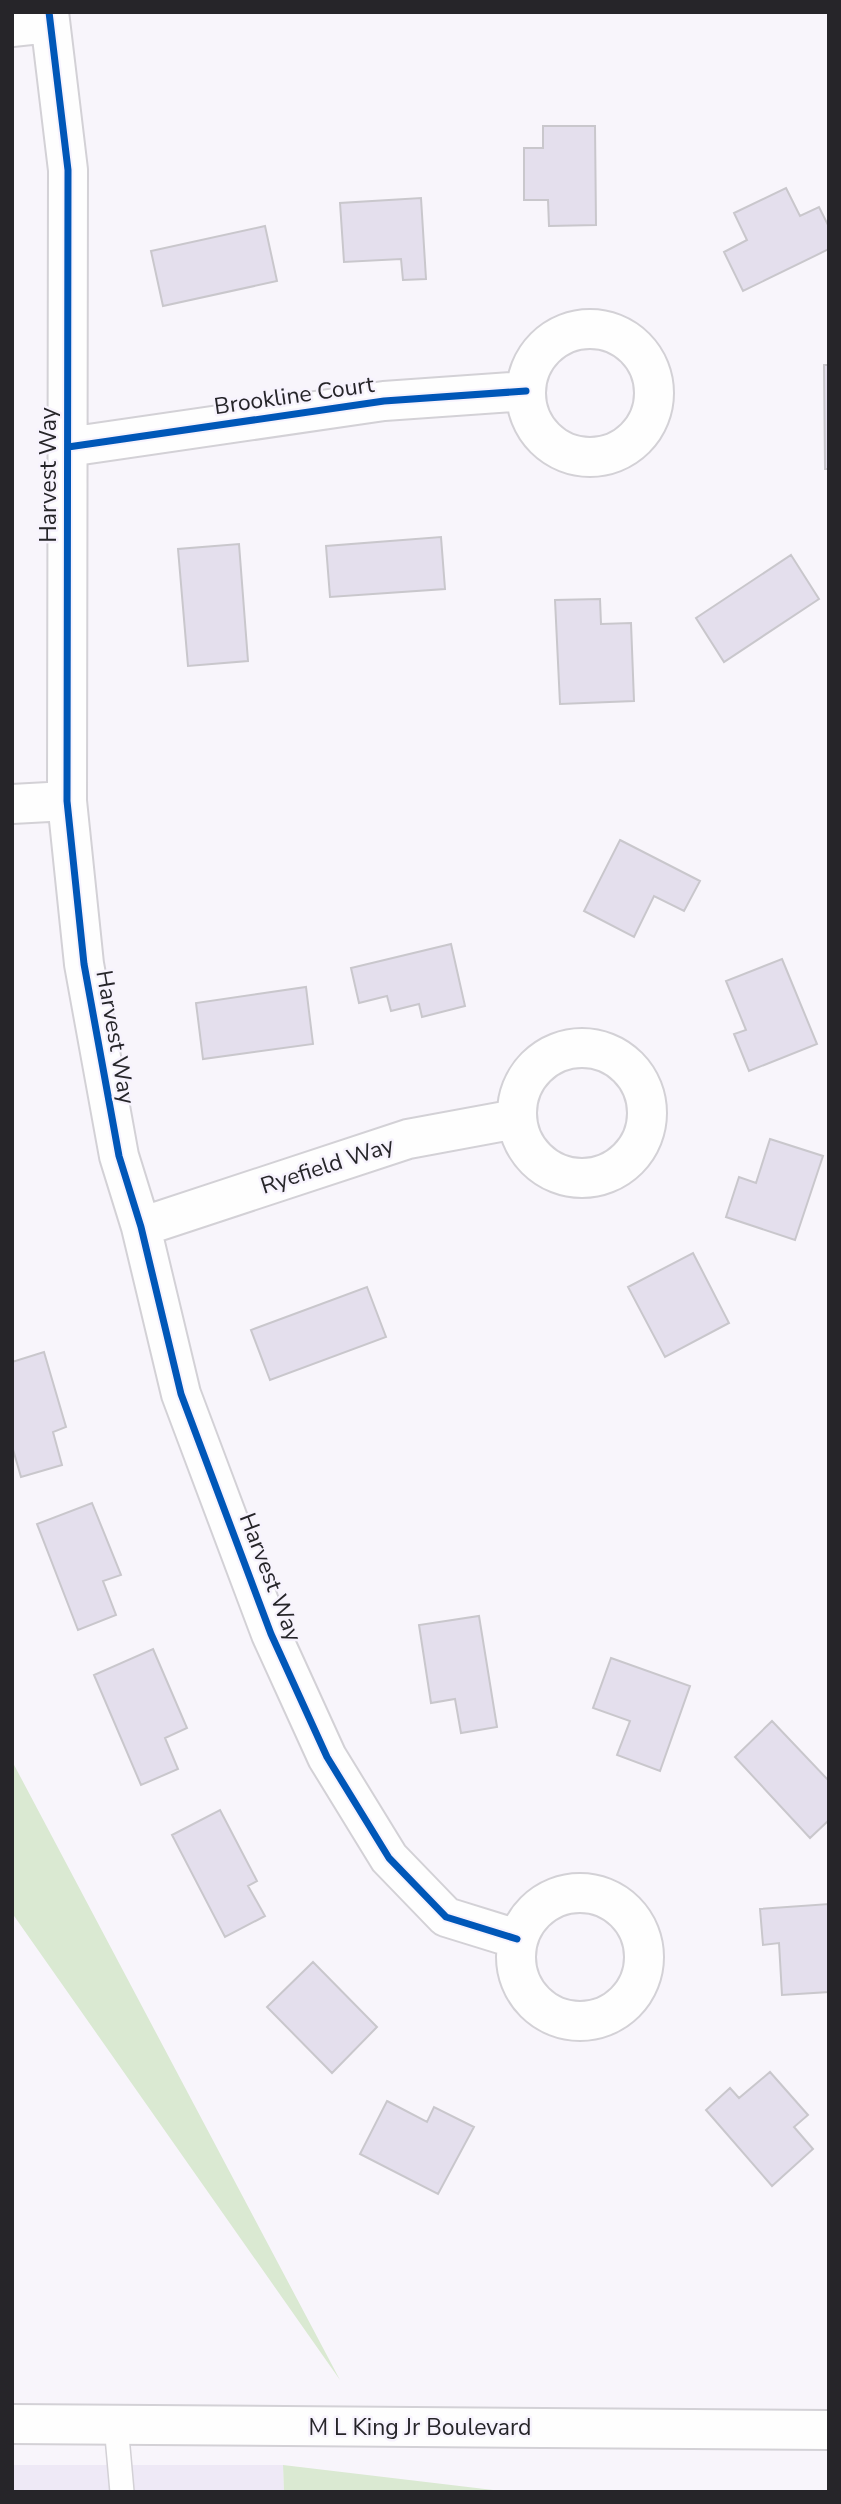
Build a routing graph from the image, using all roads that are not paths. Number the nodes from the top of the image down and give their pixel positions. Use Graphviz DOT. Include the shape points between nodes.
graph roads {
  1 [pos="37,21"];
  2 [pos="526,391"];
  3 [pos="68,447"];
  4 [pos="68,801"];
  5 [pos="12,804"];
  6 [pos="516,1119"];
  7 [pos="141,1227"];
  8 [pos="517,1940"];
  9 [pos="12,2424"];
  10 [pos="116,2425"];
  11 [pos="829,2430"];
  12 [pos="122,2492"];
  1 -- 3 [label="street, Harvest Way" via="68,170"];
  2 -- 3 [label="street, Brookline Court" via="384,401"];
  3 -- 4 [label="street, Harvest Way"];
  4 -- 5 [label="street"];
  4 -- 7 [label="street, Harvest Way" via="83,964 118,1156"];
  6 -- 7 [label="street, Ryefield Way" via="408,1139"];
  7 -- 8 [label="street, Harvest Way" via="181,1394 271,1634 327,1757 389,1858 446,1917"];
  9 -- 10 [label="street, M L King Jr Boulevard"];
  10 -- 11 [label="street, M L King Jr Boulevard"];
  10 -- 12 [label="lane"];
}
